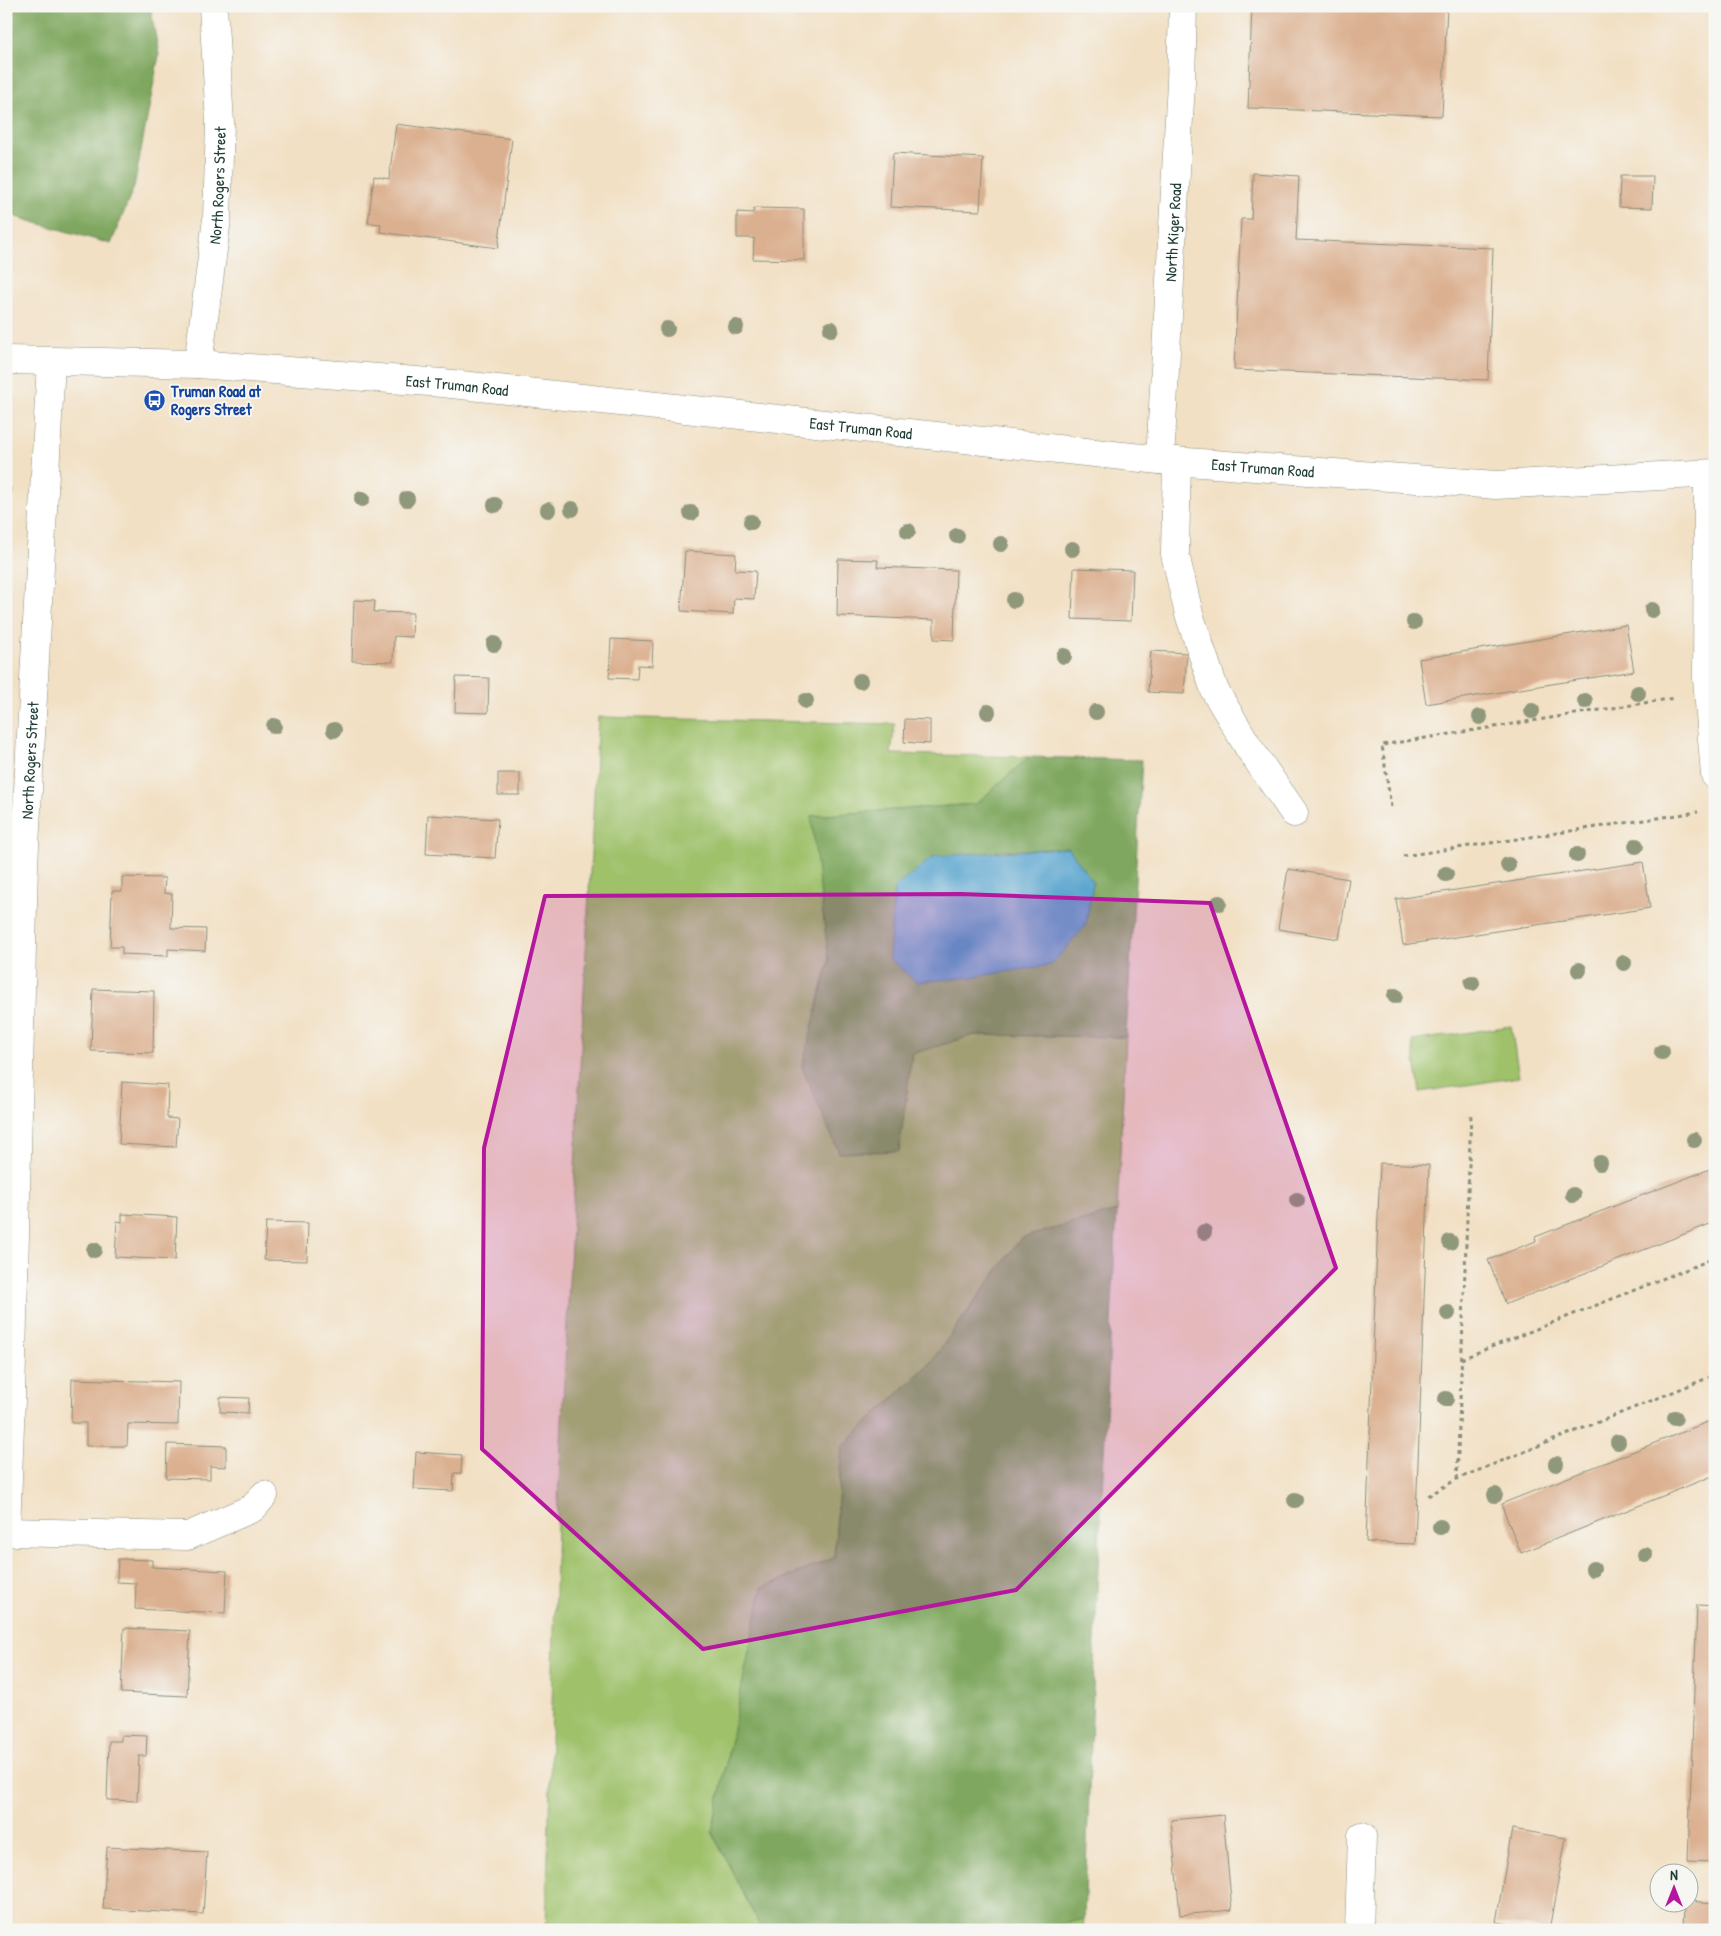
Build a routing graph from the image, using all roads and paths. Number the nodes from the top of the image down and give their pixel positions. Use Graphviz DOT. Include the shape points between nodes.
graph roads {
  1 [pos="213,6"];
  2 [pos="1183,6"];
  3 [pos="6,360"];
  4 [pos="51,362"];
  5 [pos="198,364"];
  6 [pos="1168,461"];
  7 [pos="1711,474"];
  8 [pos="1677,698"];
  9 [pos="1715,775"];
  10 [pos="1391,807"];
  11 [pos="1698,812"];
  12 [pos="1294,813"];
  13 [pos="1403,856"];
  14 [pos="15,865"];
  15 [pos="1471,1113"];
  16 [pos="1715,1258"];
  17 [pos="1461,1359"];
  18 [pos="1715,1375"];
  19 [pos="9,1399"];
  20 [pos="1457,1479"];
  21 [pos="264,1495"];
  22 [pos="1428,1496"];
  23 [pos="6,1532"];
  24 [pos="1362,1836"];
  25 [pos="1358,1930"];
  1 -- 5 [label="street, North Rogers Street" via="220,123 217,219"];
  2 -- 6 [label="street, North Kiger Road"];
  3 -- 4 [label="street, East Truman Road"];
  4 -- 5 [label="street, East Truman Road"];
  4 -- 14 [label="street, North Rogers Street"];
  5 -- 6 [label="street, East Truman Road" via="442,383"];
  6 -- 7 [label="street, East Truman Road" via="1496,485"];
  6 -- 12 [label="street, North Kiger Road" via="1176,554 1192,623 1215,691"];
  7 -- 9 [label="street" via="1707,678"];
  8 -- 10 [label="path" via="1382,745"];
  11 -- 13 [label="path"];
  14 -- 19 [label="street, North Rogers Street"];
  15 -- 17 [label="path"];
  16 -- 17 [label="path"];
  17 -- 20 [label="path"];
  18 -- 20 [label="path"];
  19 -- 23 [label="street, North Rogers Street"];
  20 -- 22 [label="path"];
  21 -- 23 [label="street" via="253,1508 188,1536"];
  24 -- 25 [label="street"];
}
